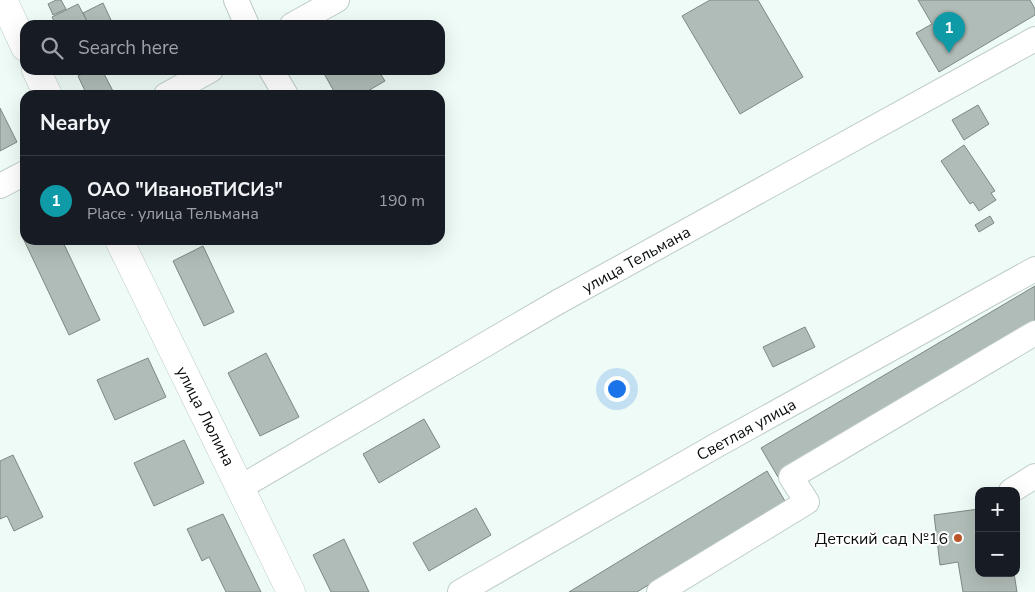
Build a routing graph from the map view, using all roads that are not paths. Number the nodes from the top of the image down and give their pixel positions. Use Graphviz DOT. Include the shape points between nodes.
graph roads {
  1 [pos="3,0"];
  2 [pos="236,0"];
  3 [pos="337,0"];
  4 [pos="0,3"];
  5 [pos="245,20"];
  6 [pos="301,20"];
  7 [pos="20,36"];
  8 [pos="1035,39"];
  9 [pos="38,75"];
  10 [pos="202,75"];
  11 [pos="274,75"];
  12 [pos="46,90"];
  13 [pos="175,90"];
  14 [pos="283,90"];
  15 [pos="20,176"];
  16 [pos="0,186"];
  17 [pos="120,245"];
  18 [pos="1035,269"];
  19 [pos="1035,333"];
  20 [pos="1035,476"];
  21 [pos="241,487"];
  22 [pos="1017,487"];
  23 [pos="291,592"];
  24 [pos="460,592"];
  25 [pos="659,592"];
  1 -- 4 [label="street"];
  1 -- 7 [label="main road"];
  2 -- 5 [label="street"];
  3 -- 6 [label="street"];
  8 -- 21 [label="street, улица Тельмана" via="558,302"];
  9 -- 12 [label="main road"];
  10 -- 13 [label="street"];
  11 -- 14 [label="street"];
  15 -- 16 [label="street"];
  17 -- 21 [label="main road, улица Люлина"];
  18 -- 24 [label="street, Светлая улица" via="717,444"];
  19 -- 25 [label="street" via="791,477 808,502"];
  20 -- 22 [label="street"];
  21 -- 23 [label="main road, улица Люлина"];
}
